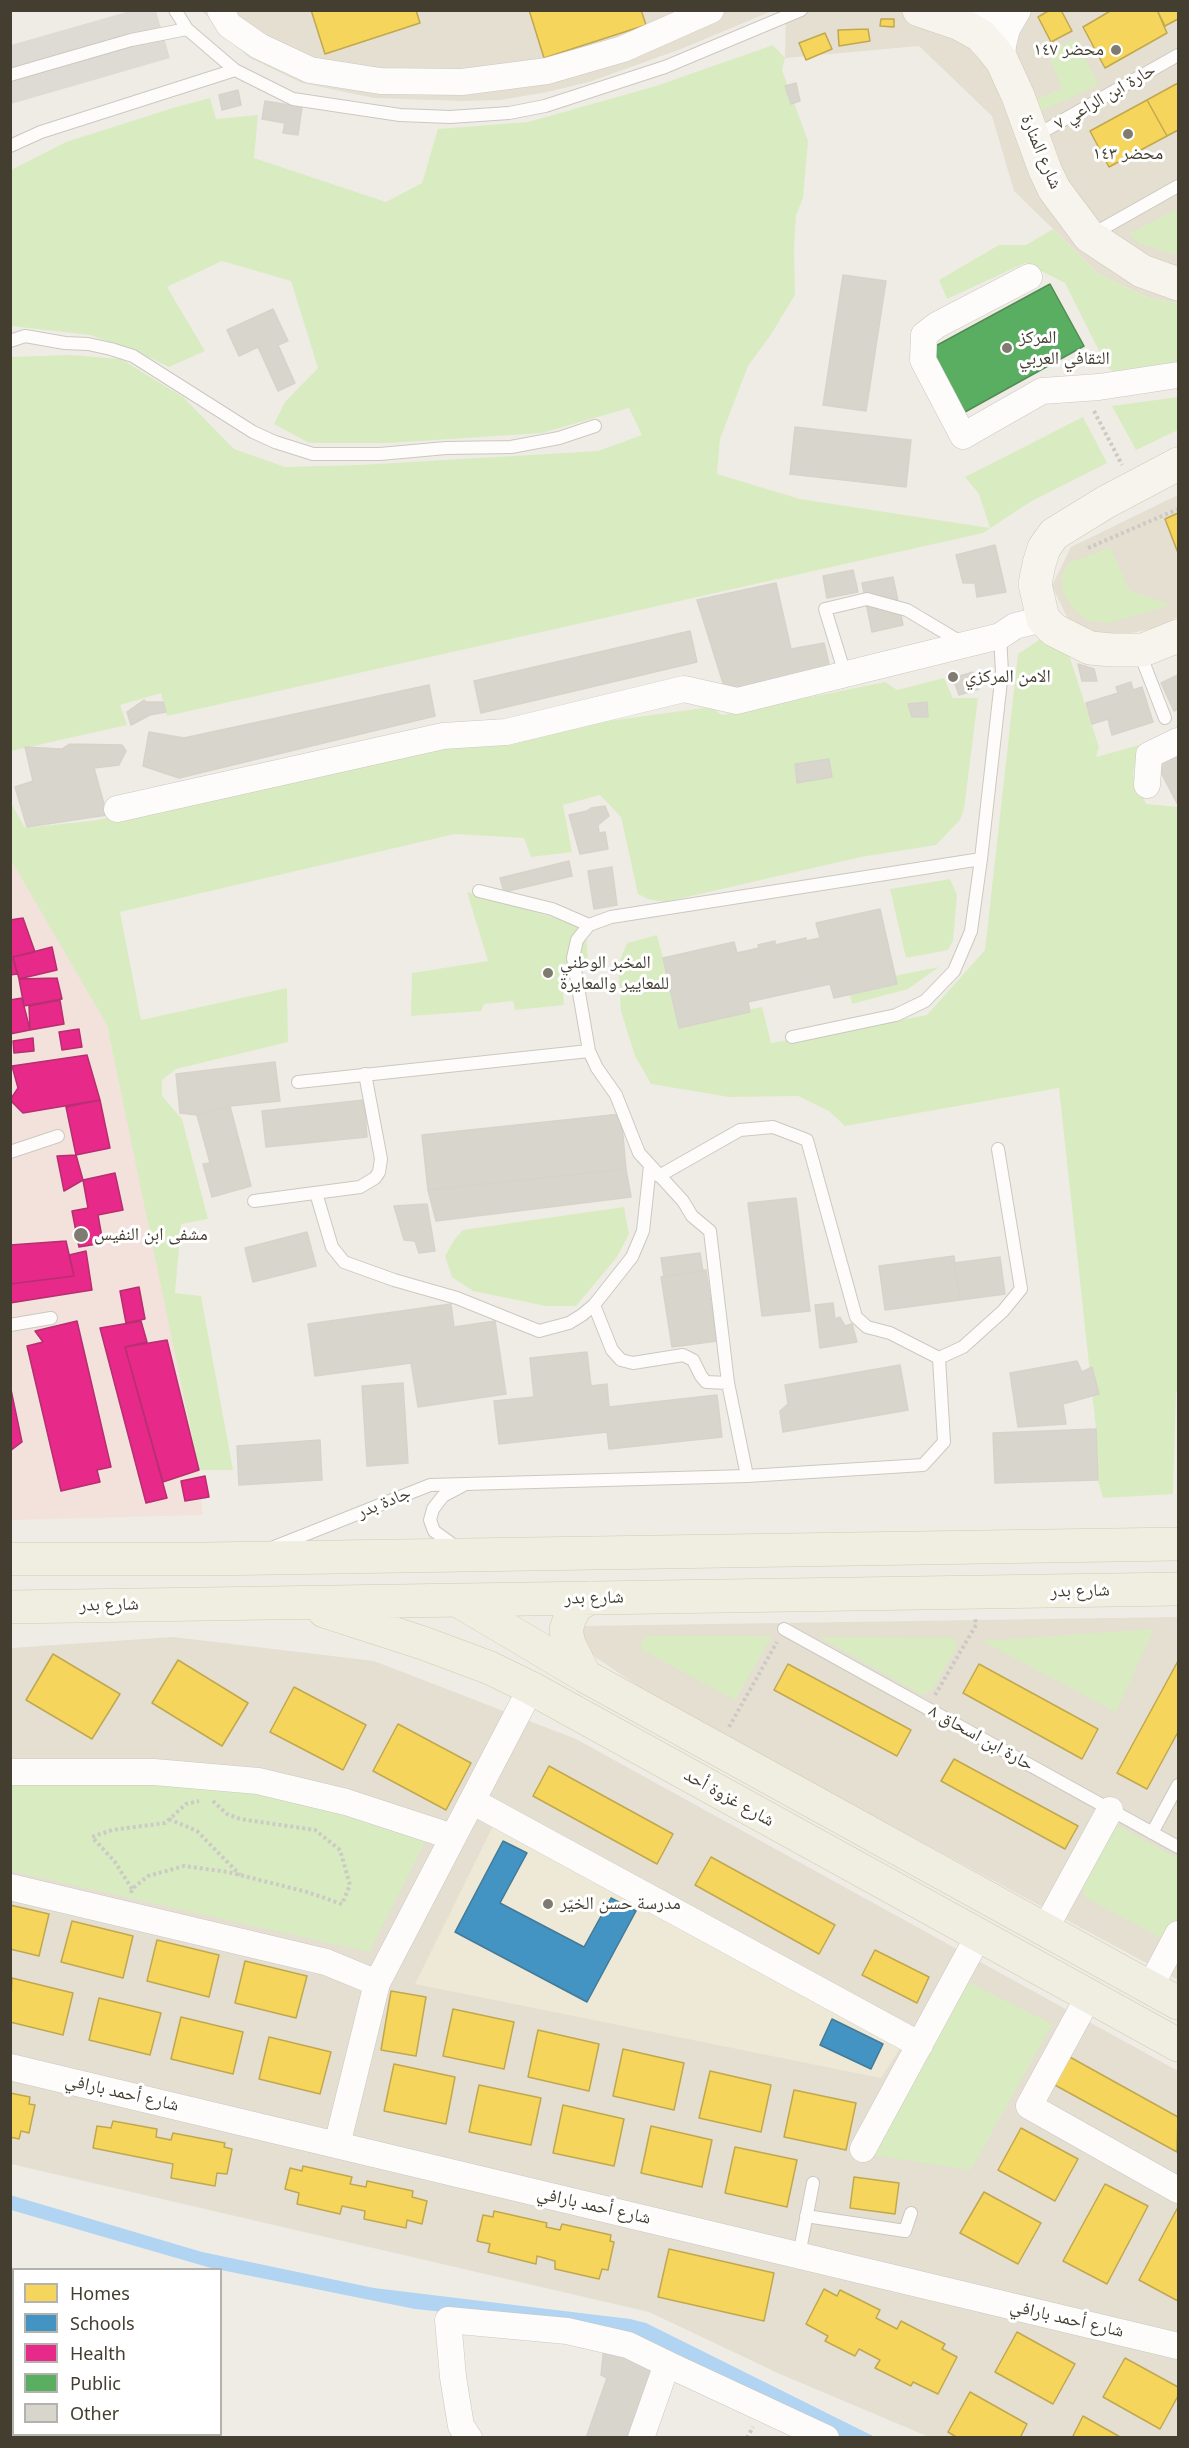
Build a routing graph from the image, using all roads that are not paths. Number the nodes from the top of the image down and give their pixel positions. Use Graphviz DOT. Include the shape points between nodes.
graph roads {
  1 [pos="175,10"];
  2 [pos="220,10"];
  3 [pos="711,10"];
  4 [pos="801,10"];
  5 [pos="919,10"];
  6 [pos="1009,10"];
  7 [pos="1018,10"];
  8 [pos="960,24"];
  9 [pos="187,29"];
  10 [pos="1179,55"];
  11 [pos="1002,61"];
  12 [pos="235,70"];
  13 [pos="10,75"];
  14 [pos="1032,138"];
  15 [pos="10,146"];
  16 [pos="1179,186"];
  17 [pos="1089,236"];
  18 [pos="1029,277"];
  19 [pos="1179,284"];
  20 [pos="10,341"];
  21 [pos="1179,375"];
  22 [pos="595,426"];
  23 [pos="1179,464"];
  24 [pos="1043,619"];
  25 [pos="1000,636"];
  26 [pos="1179,636"];
  27 [pos="965,644"];
  28 [pos="1138,650"];
  29 [pos="845,674"];
  30 [pos="1166,718"];
  31 [pos="1179,741"];
  32 [pos="1147,785"];
  33 [pos="117,808"];
  34 [pos="981,859"];
  35 [pos="479,891"];
  36 [pos="589,925"];
  37 [pos="792,1037"];
  38 [pos="589,1051"];
  39 [pos="365,1074"];
  40 [pos="298,1082"];
  41 [pos="58,1136"];
  42 [pos="998,1149"];
  43 [pos="10,1152"];
  44 [pos="650,1166"];
  45 [pos="659,1176"];
  46 [pos="316,1193"];
  47 [pos="254,1201"];
  48 [pos="594,1305"];
  49 [pos="51,1318"];
  50 [pos="10,1325"];
  51 [pos="939,1358"];
  52 [pos="728,1383"];
  53 [pos="747,1476"];
  54 [pos="466,1484"];
  55 [pos="1179,1544"];
  56 [pos="471,1554"];
  57 [pos="384,1556"];
  58 [pos="248,1557"];
  59 [pos="10,1559"];
  60 [pos="1179,1589"];
  61 [pos="590,1598"];
  62 [pos="457,1600"];
  63 [pos="260,1603"];
  64 [pos="10,1606"];
  65 [pos="784,1629"];
  66 [pos="490,1668"];
  67 [pos="585,1676"];
  68 [pos="531,1689"];
  69 [pos="10,1772"];
  70 [pos="1179,1785"];
  71 [pos="472,1801"];
  72 [pos="1110,1810"];
  73 [pos="1152,1833"];
  74 [pos="453,1837"];
  75 [pos="1179,1847"];
  76 [pos="10,1887"];
  77 [pos="1045,1929"];
  78 [pos="1179,1934"];
  79 [pos="979,1935"];
  80 [pos="377,1983"];
  81 [pos="1150,1987"];
  82 [pos="1089,1996"];
  83 [pos="1179,2003"];
  84 [pos="920,2045"];
  85 [pos="1179,2045"];
  86 [pos="10,2067"];
  87 [pos="338,2145"];
  88 [pos="863,2150"];
  89 [pos="813,2183"];
  90 [pos="1179,2190"];
  91 [pos="911,2213"];
  92 [pos="806,2216"];
  93 [pos="799,2255"];
  94 [pos="1179,2346"];
  95 [pos="667,2364"];
  96 [pos="469,2438"];
  97 [pos="641,2438"];
  98 [pos="826,2438"];
  1 -- 9 [label="lane"];
  2 -- 3 [label="street" via="229,25 259,46 310,70 380,81 462,82 558,68 622,49"];
  4 -- 12 [label="lane" via="665,67 545,106 509,113 400,115 293,99"];
  5 -- 8 [label="street, شارع المنارة"];
  6 -- 8 [label="street"];
  7 -- 11 [label="street" via="1007,29"];
  8 -- 11 [label="street, شارع المنارة" via="980,35"];
  9 -- 12 [label="lane"];
  9 -- 13 [label="lane" via="131,40"];
  10 -- 14 [label="lane, حارة ابن الراعي ٧"];
  11 -- 14 [label="street, شارع المنارة"];
  12 -- 15 [label="lane" via="41,132"];
  14 -- 17 [label="street, شارع المنارة" via="1054,189"];
  16 -- 17 [label="lane"];
  17 -- 19 [label="street, شارع المنارة" via="1142,271"];
  18 -- 21 [label="street" via="924,335 923,360 963,436 1042,391"];
  20 -- 22 [label="lane" via="25,336 88,344 133,357 253,432 313,454 511,447"];
  23 -- 24 [label="street" via="1054,534 1044,548 1035,584"];
  24 -- 25 [label="street" via="1015,626"];
  24 -- 28 [label="street" via="1054,630 1090,648"];
  25 -- 27 [label="street"];
  25 -- 34 [label="lane" via="1002,672"];
  26 -- 28 [label="street"];
  27 -- 29 [label="street"];
  27 -- 29 [label="lane" via="907,610 867,599 825,609"];
  28 -- 30 [label="lane"];
  29 -- 33 [label="street" via="737,702 684,689 506,732 443,736"];
  31 -- 32 [label="street" via="1149,754"];
  34 -- 36 [label="lane" via="610,917"];
  34 -- 37 [label="lane" via="971,931 954,970 925,1001 896,1016"];
  35 -- 36 [label="lane" via="552,909"];
  36 -- 38 [label="lane" via="577,940 573,958"];
  38 -- 39 [label="lane"];
  38 -- 44 [label="lane" via="616,1095 639,1153"];
  39 -- 40 [label="lane"];
  39 -- 46 [label="lane" via="381,1159 379,1172 366,1186"];
  41 -- 43 [label="lane"];
  42 -- 51 [label="lane" via="1022,1289 963,1347"];
  44 -- 45 [label="lane"];
  44 -- 48 [label="lane" via="643,1232 632,1257"];
  45 -- 51 [label="lane" via="740,1130 773,1127 807,1140 855,1317 867,1327 890,1333"];
  45 -- 52 [label="lane" via="710,1231"];
  46 -- 47 [label="lane"];
  46 -- 48 [label="lane" via="332,1247 339,1258 350,1264 457,1298 539,1331 569,1323"];
  48 -- 52 [label="lane" via="612,1350 621,1360 633,1363 683,1355 693,1360 706,1383"];
  49 -- 50 [label="lane"];
  51 -- 53 [label="lane, جادة بدر" via="944,1442 922,1465"];
  52 -- 53 [label="lane"];
  53 -- 54 [label="lane, جادة بدر"];
  54 -- 56 [label="lane" via="443,1496 430,1520 434,1531 446,1542"];
  54 -- 58 [label="lane, جادة بدر" via="430,1485"];
  55 -- 56 [label="main road"];
  56 -- 57 [label="main road"];
  56 -- 62 [label="main road" via="461,1576"];
  57 -- 58 [label="main road"];
  57 -- 62 [label="main road, شارع غزوة أحد"];
  58 -- 59 [label="main road"];
  60 -- 61 [label="main road, شارع بدر"];
  61 -- 62 [label="main road, شارع بدر"];
  61 -- 67 [label="main road" via="578,1605 566,1630"];
  62 -- 63 [label="main road, شارع بدر"];
  62 -- 66 [label="main road" via="462,1636"];
  62 -- 67 [label="main road, شارع غزوة أحد"];
  63 -- 64 [label="main road, شارع بدر"];
  63 -- 66 [label="main road, شارع غزوة أحد" via="323,1610"];
  65 -- 72 [label="lane, حارة ابن اسحاق ٨"];
  66 -- 68 [label="main road, شارع غزوة أحد"];
  67 -- 77 [label="main road, شارع غزوة أحد"];
  68 -- 71 [label="street"];
  68 -- 79 [label="main road, شارع غزوة أحد"];
  69 -- 74 [label="street" via="154,1772 258,1781 346,1802"];
  70 -- 73 [label="lane"];
  71 -- 74 [label="street"];
  71 -- 84 [label="street"];
  72 -- 73 [label="lane, حارة ابن اسحاق ٨"];
  72 -- 77 [label="street"];
  73 -- 75 [label="lane, حارة ابن اسحاق ٨"];
  74 -- 80 [label="street"];
  76 -- 80 [label="street" via="326,1962"];
  77 -- 81 [label="main road, شارع غزوة أحد"];
  78 -- 81 [label="street"];
  79 -- 82 [label="main road, شارع غزوة أحد"];
  79 -- 84 [label="street"];
  80 -- 87 [label="street"];
  81 -- 83 [label="main road, شارع غزوة أحد"];
  82 -- 85 [label="main road, شارع غزوة أحد"];
  82 -- 90 [label="street" via="1029,2106"];
  84 -- 88 [label="street"];
  86 -- 87 [label="street, شارع أحمد بارافي"];
  87 -- 93 [label="street, شارع أحمد بارافي"];
  89 -- 92 [label="lane"];
  91 -- 92 [label="lane" via="905,2231"];
  92 -- 93 [label="lane"];
  93 -- 94 [label="street, شارع أحمد بارافي"];
  95 -- 96 [label="street" via="628,2345 567,2331 448,2320 461,2426"];
  95 -- 97 [label="street"];
  95 -- 98 [label="street"];
}
